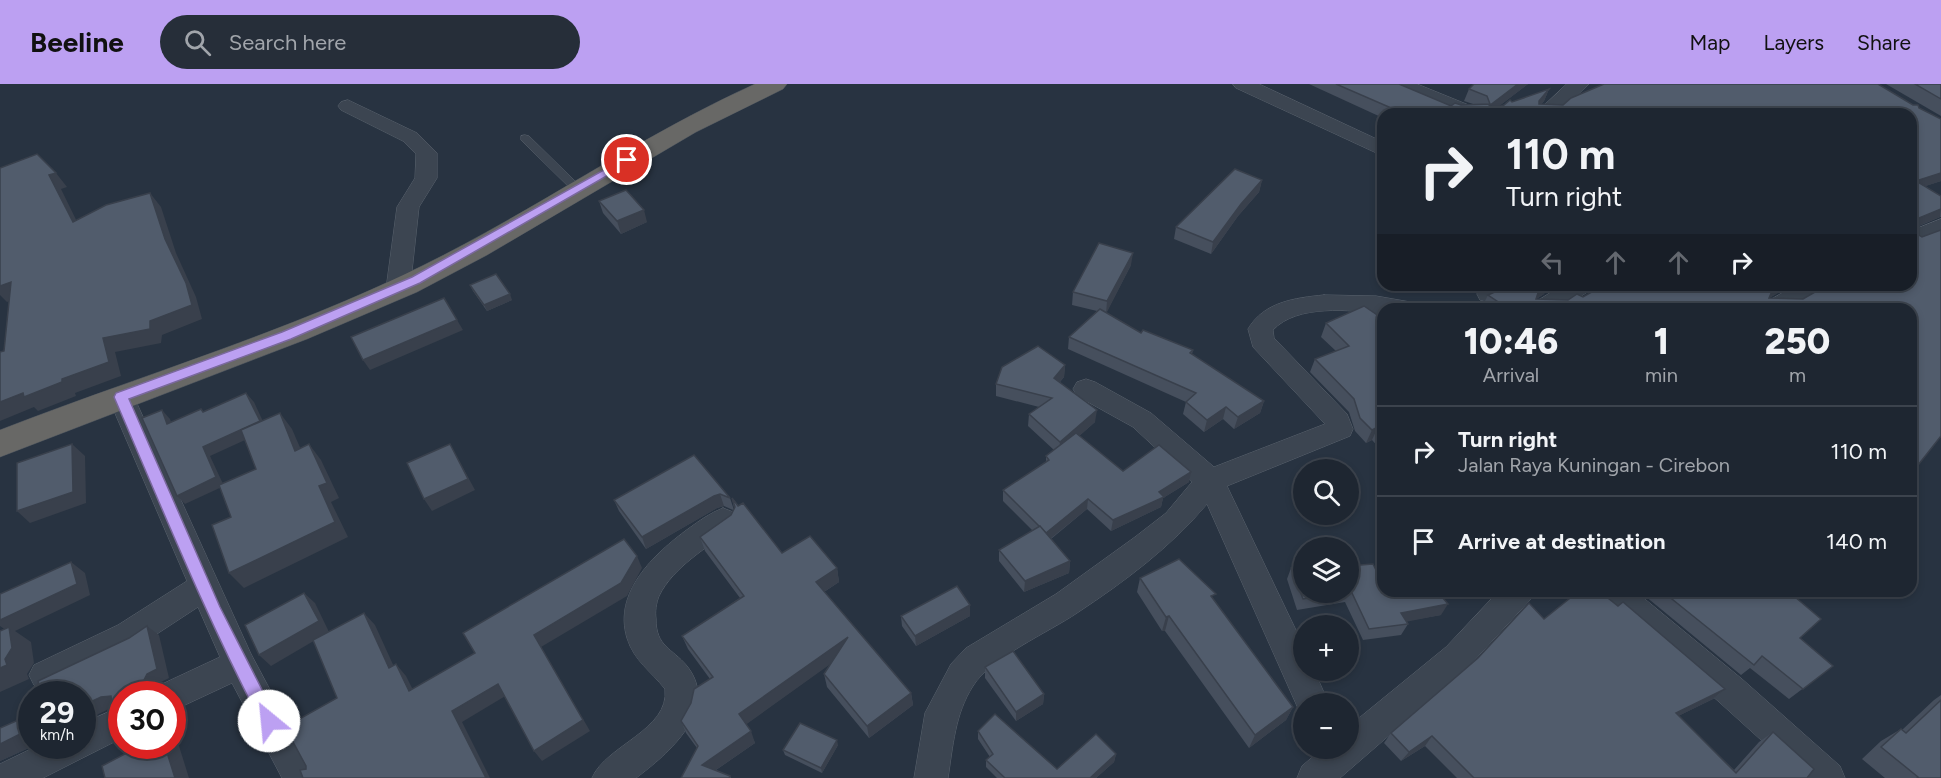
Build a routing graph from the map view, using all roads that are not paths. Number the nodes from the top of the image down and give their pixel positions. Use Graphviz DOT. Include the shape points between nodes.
graph roads {
  1 [pos="775,84"];
  2 [pos="1243,84"];
  3 [pos="1400,84"];
  4 [pos="1579,84"];
  5 [pos="348,106"];
  6 [pos="1459,108"];
  7 [pos="1552,108"];
  8 [pos="525,138"];
  9 [pos="1377,147"];
  10 [pos="578,190"];
  11 [pos="1941,226"];
  12 [pos="1917,237"];
  13 [pos="398,289"];
  14 [pos="1563,291"];
  15 [pos="1804,291"];
  16 [pos="1550,303"];
  17 [pos="1784,303"];
  18 [pos="1377,306"];
  19 [pos="1086,389"];
  20 [pos="121,397"];
  21 [pos="0,444"];
  22 [pos="1210,481"];
  23 [pos="723,520"];
  24 [pos="204,587"];
  25 [pos="1513,597"];
  26 [pos="1620,597"];
  27 [pos="239,664"];
  28 [pos="45,675"];
  29 [pos="186,689"];
  30 [pos="1308,693"];
  31 [pos="46,759"];
  32 [pos="1329,761"];
  33 [pos="7,778"];
  34 [pos="300,778"];
  35 [pos="609,778"];
  36 [pos="931,778"];
  37 [pos="1828,778"];
  1 -- 10 [label="highway" via="678,130"];
  2 -- 9 [label="street"];
  3 -- 6 [label="street"];
  4 -- 7 [label="street"];
  5 -- 13 [label="street" via="410,137 428,153 426,178 408,207"];
  8 -- 10 [label="lane"];
  10 -- 13 [label="highway"];
  11 -- 12 [label="street"];
  13 -- 20 [label="highway" via="286,336"];
  14 -- 16 [label="street"];
  15 -- 17 [label="street"];
  18 -- 22 [label="street" via="1313,305 1274,314 1260,329 1262,340 1338,421 1340,429"];
  19 -- 22 [label="street" via="1142,420"];
  20 -- 21 [label="highway"];
  20 -- 24 [label="street"];
  22 -- 30 [label="street"];
  22 -- 36 [label="street" via="1176,520 1145,546 1067,603 977,658 962,674 942,713"];
  23 -- 35 [label="street" via="656,574 642,598 638,616 642,637 649,651 670,669 681,687 681,704 657,740"];
  24 -- 27 [label="street"];
  24 -- 28 [label="street" via="129,635"];
  25 -- 32 [label="street" via="1457,657"];
  26 -- 37 [label="street"];
  27 -- 29 [label="street"];
  27 -- 34 [label="street"];
  31 -- 33 [label="street"];
}
